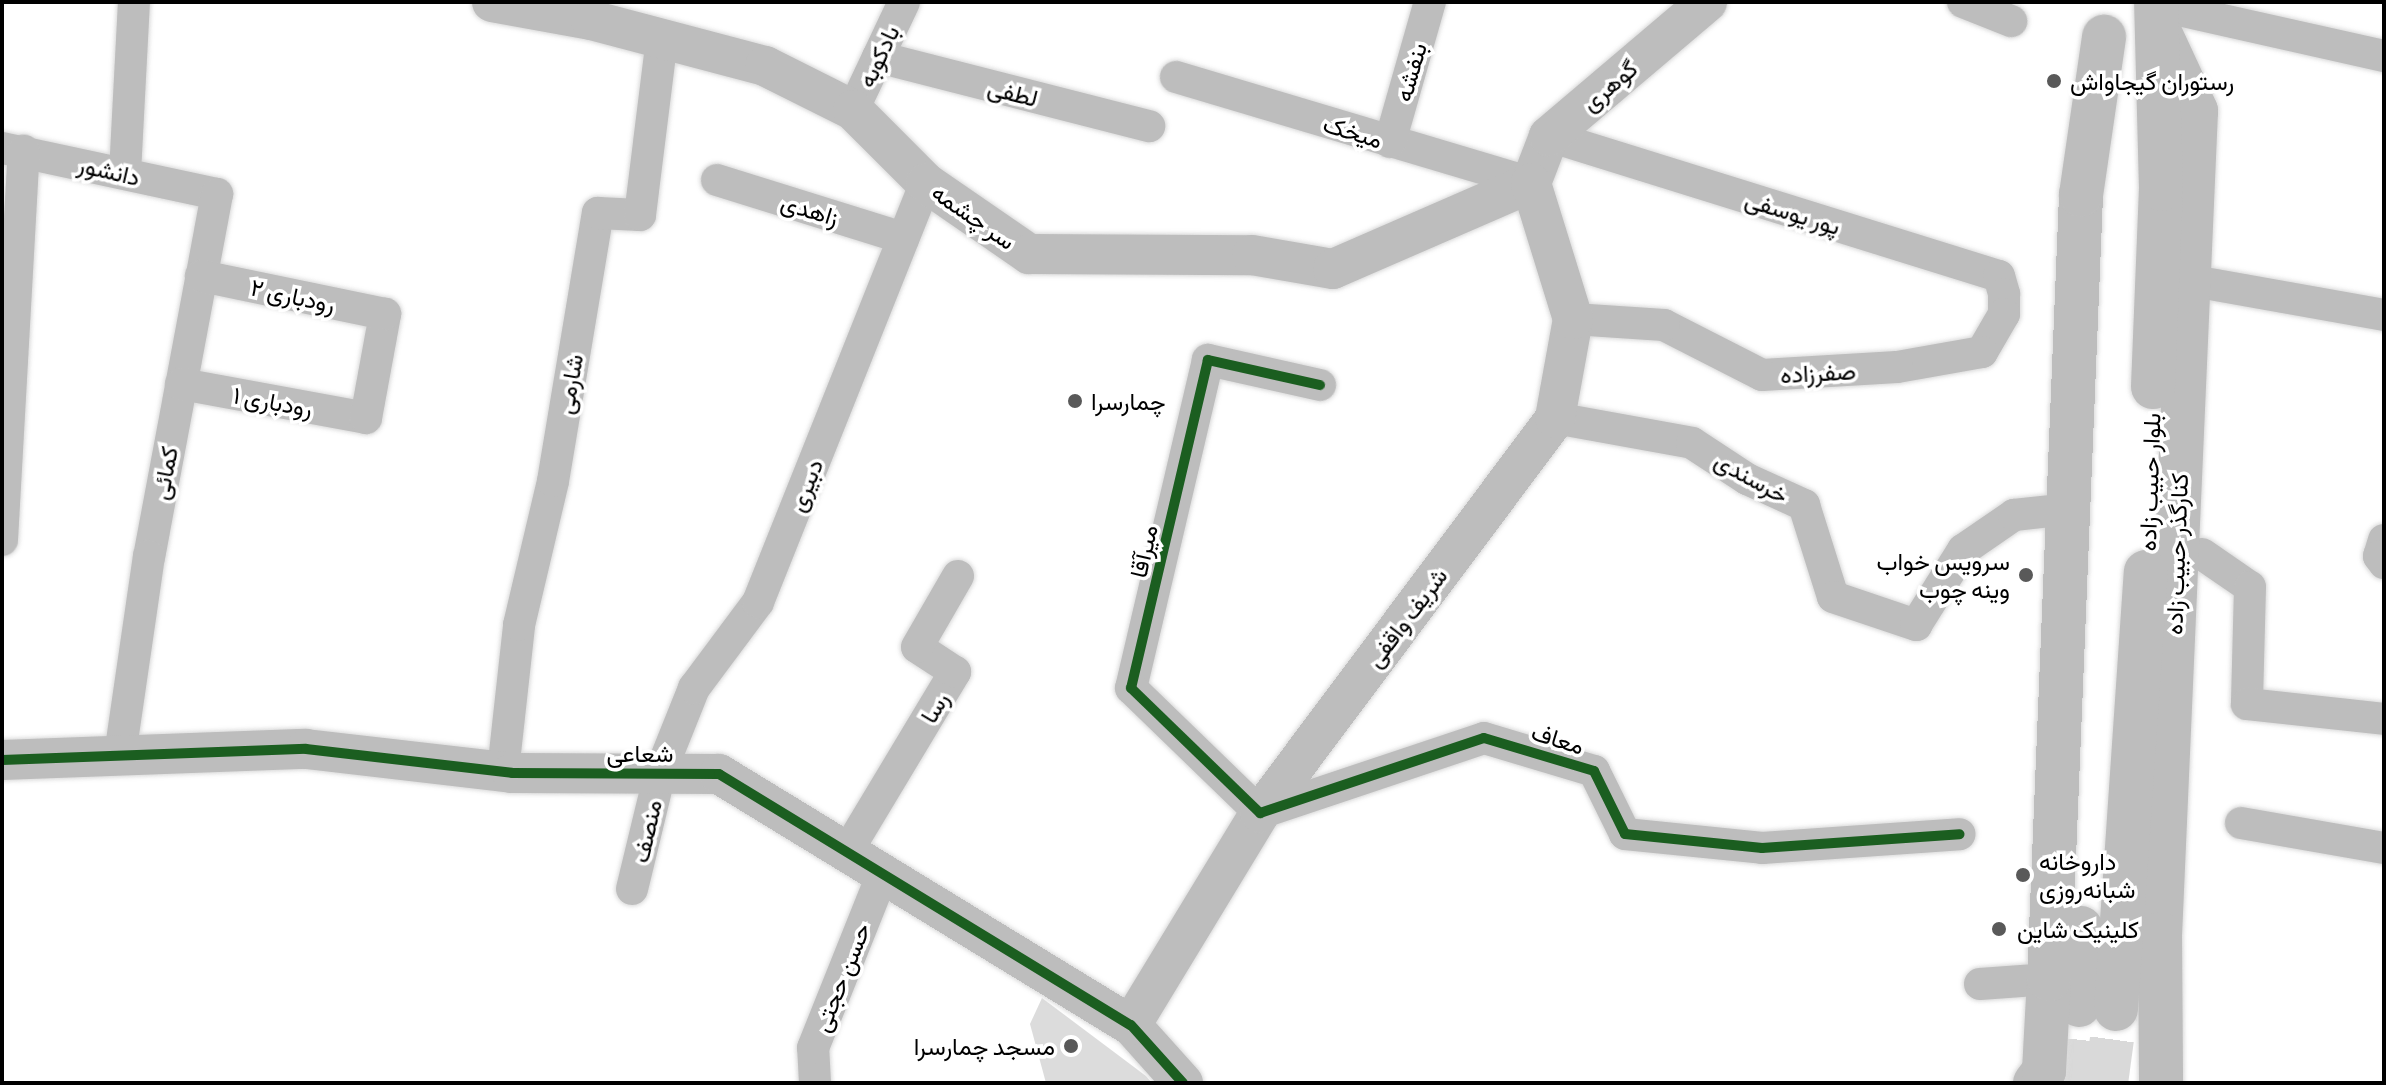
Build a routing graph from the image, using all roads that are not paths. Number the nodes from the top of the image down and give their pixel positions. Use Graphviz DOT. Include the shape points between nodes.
graph roads {
  1 [pos="134,2"];
  2 [pos="492,2"];
  3 [pos="904,2"];
  4 [pos="1430,2"];
  5 [pos="1707,2"];
  6 [pos="1963,2"];
  7 [pos="593,11"];
  8 [pos="2157,13"];
  9 [pos="2102,19"];
  10 [pos="2011,21"];
  11 [pos="662,39"];
  12 [pos="2384,56"];
  13 [pos="878,57"];
  14 [pos="1176,77"];
  15 [pos="853,110"];
  16 [pos="1149,126"];
  17 [pos="1549,136"];
  18 [pos="1390,142"];
  19 [pos="13,149"];
  20 [pos="125,173"];
  21 [pos="717,180"];
  22 [pos="926,183"];
  23 [pos="1531,183"];
  24 [pos="217,194"];
  25 [pos="903,238"];
  26 [pos="201,276"];
  27 [pos="2188,280"];
  28 [pos="2004,314"];
  29 [pos="2384,315"];
  30 [pos="1573,319"];
  31 [pos="181,384"];
  32 [pos="1320,385"];
  33 [pos="366,418"];
  34 [pos="1555,418"];
  35 [pos="2068,509"];
  36 [pos="2,540"];
  37 [pos="2384,540"];
  38 [pos="2202,554"];
  39 [pos="2384,563"];
  40 [pos="958,576"];
  41 [pos="2384,719"];
  42 [pos="120,754"];
  43 [pos="2,760"];
  44 [pos="503,771"];
  45 [pos="660,773"];
  46 [pos="1260,813"];
  47 [pos="2241,823"];
  48 [pos="1960,834"];
  49 [pos="2384,848"];
  50 [pos="848,850"];
  51 [pos="883,873"];
  52 [pos="632,889"];
  53 [pos="1980,984"];
  54 [pos="2081,998"];
  55 [pos="1131,1025"];
  56 [pos="2047,1079"];
  57 [pos="2155,1079"];
  58 [pos="815,1083"];
  59 [pos="1183,1083"];
  1 -- 20 [label="street"];
  2 -- 7 [label="street, سر چشمه"];
  3 -- 13 [label="street, بادکوبه"];
  4 -- 18 [label="street, بنفشه"];
  5 -- 17 [label="street, گوهری"];
  6 -- 10 [label="street"];
  7 -- 11 [label="street, سر چشمه"];
  8 -- 12 [label="street"];
  8 -- 27 [label="main road, کنارگذر حبیب زاده" via="2196,111"];
  8 -- 54 [label="main road, بلوار حبیب زاده" via="2161,189 2145,589"];
  9 -- 35 [label="main road" via="2081,195"];
  9 -- 54 [label="main road"];
  11 -- 15 [label="street, سر چشمه" via="765,66"];
  11 -- 44 [label="street, شارمی" via="640,215 598,213 553,481 519,625"];
  13 -- 15 [label="street, بادکوبه"];
  13 -- 16 [label="street, لطفی"];
  14 -- 18 [label="street, میخک"];
  15 -- 22 [label="street, سر چشمه"];
  17 -- 23 [label="street, گوهری"];
  17 -- 28 [label="street, پور یوسفی" via="1999,276"];
  18 -- 23 [label="street, میخک"];
  19 -- 20 [label="street, دانشور"];
  19 -- 36 [label="street"];
  20 -- 24 [label="street, دانشور"];
  21 -- 25 [label="street, زاهدی"];
  22 -- 23 [label="street, سر چشمه" via="1029,254 1252,255 1333,269"];
  22 -- 25 [label="street, دبیری"];
  23 -- 30 [label="street, شریف واقفی"];
  24 -- 26 [label="street, کمائی"];
  25 -- 45 [label="street, دبیری" via="758,602 694,688"];
  26 -- 31 [label="street, کمائی"];
  26 -- 33 [label="street, رودباری ۲" via="385,314"];
  27 -- 29 [label="street"];
  27 -- 57 [label="main road, کنارگذر حبیب زاده"];
  28 -- 30 [label="street, صفرزاده" via="1982,352 1897,367 1762,375 1664,325"];
  30 -- 34 [label="street, شریف واقفی"];
  31 -- 33 [label="street, رودباری ۱"];
  31 -- 42 [label="street, کمائی"];
  32 -- 46 [label="street, میرآقا" via="1208,360 1131,688"];
  34 -- 35 [label="street, خرسندی" via="1692,443 1747,479 1804,505 1833,597 1916,625 1963,550 2014,515"];
  34 -- 46 [label="street, شریف واقفی"];
  35 -- 54 [label="main road"];
  37 -- 39 [label="street" via="2379,556"];
  38 -- 41 [label="street" via="2250,587 2247,704"];
  40 -- 50 [label="street, رسا" via="917,647 955,672"];
  42 -- 43 [label="street, شعاعی"];
  42 -- 44 [label="street, شعاعی" via="306,749"];
  44 -- 45 [label="street, شعاعی"];
  45 -- 50 [label="street, شعاعی" via="719,774"];
  45 -- 52 [label="street, منصف"];
  46 -- 48 [label="street, معاف" via="1484,738 1594,771 1625,834 1762,848"];
  46 -- 55 [label="street, شریف واقفی"];
  47 -- 49 [label="street"];
  50 -- 51 [label="street, شعاعی"];
  51 -- 55 [label="street, شعاعی"];
  51 -- 58 [label="street, حسن حجتی" via="813,1048"];
  53 -- 54 [label="street"];
  54 -- 56 [label="main road"];
  55 -- 59 [label="street, شعاعی"];
}
